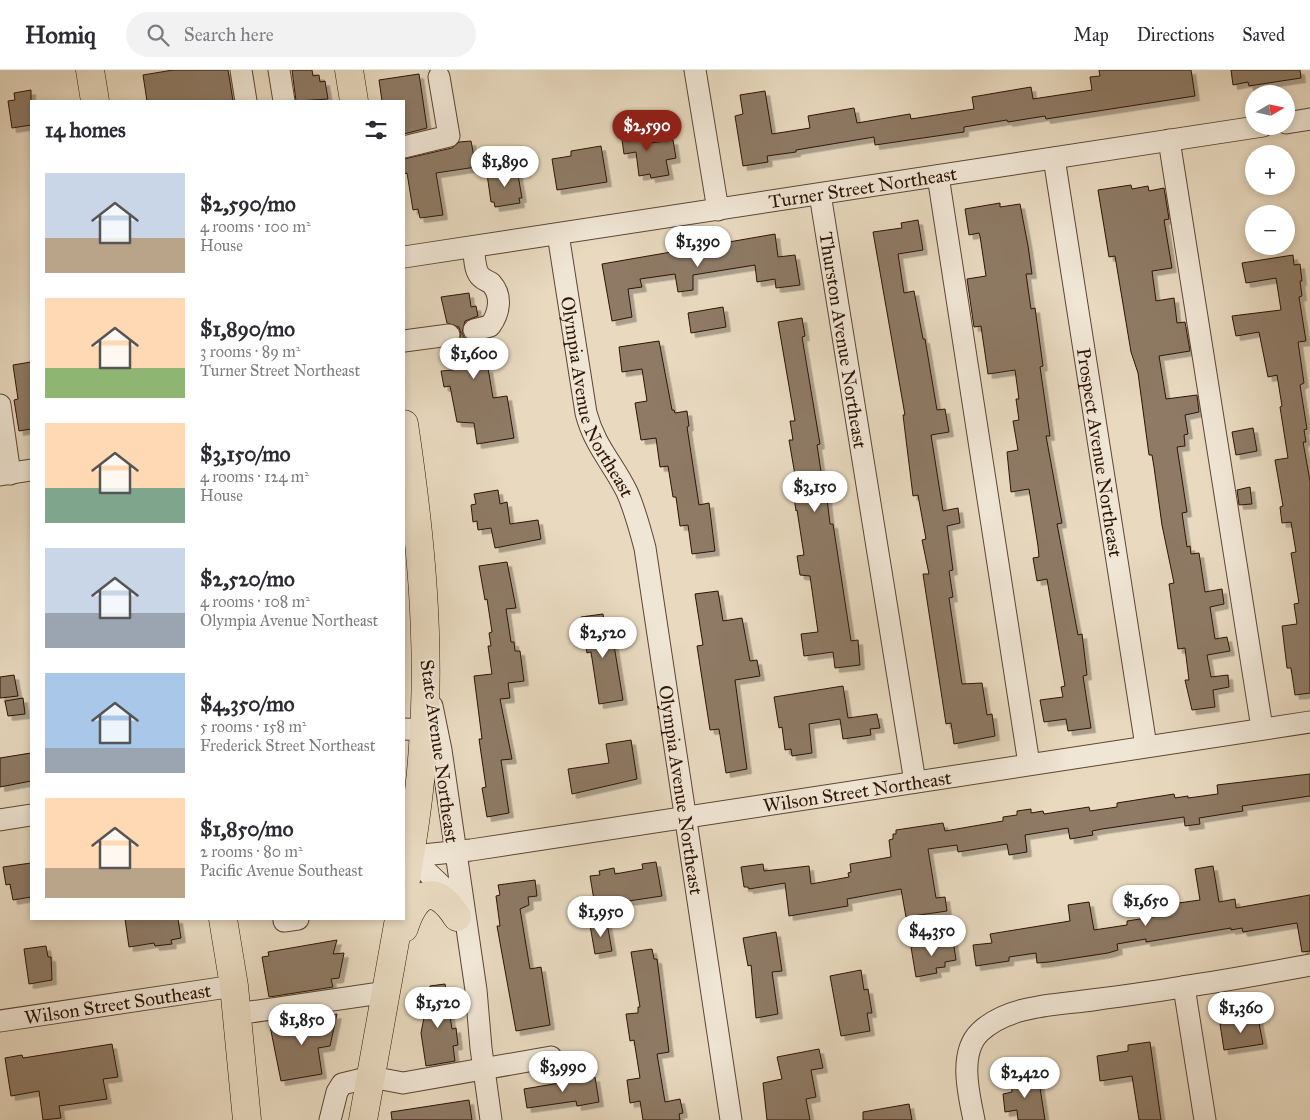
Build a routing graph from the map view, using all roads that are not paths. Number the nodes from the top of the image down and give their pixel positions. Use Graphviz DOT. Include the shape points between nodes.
graph roads {
  1 [pos="90,70"];
  2 [pos="241,70"];
  3 [pos="280,70"];
  4 [pos="349,70"];
  5 [pos="696,70"];
  6 [pos="439,77"];
  7 [pos="95,100"];
  8 [pos="246,100"];
  9 [pos="284,100"];
  10 [pos="354,100"];
  11 [pos="1310,119"];
  12 [pos="1295,122"];
  13 [pos="1245,129"];
  14 [pos="1169,140"];
  15 [pos="405,147"];
  16 [pos="1054,158"];
  17 [pos="938,176"];
  18 [pos="820,194"];
  19 [pos="718,210"];
  20 [pos="558,234"];
  21 [pos="473,247"];
  22 [pos="405,257"];
  23 [pos="474,330"];
  24 [pos="449,335"];
  25 [pos="405,341"];
  26 [pos="0,405"];
  27 [pos="405,431"];
  28 [pos="30,470"];
  29 [pos="5,474"];
  30 [pos="426,672"];
  31 [pos="1310,722"];
  32 [pos="1262,728"];
  33 [pos="414,730"];
  34 [pos="1146,746"];
  35 [pos="1029,764"];
  36 [pos="914,782"];
  37 [pos="30,815"];
  38 [pos="684,817"];
  39 [pos="0,820"];
  40 [pos="456,852"];
  41 [pos="407,856"];
  42 [pos="405,880"];
  43 [pos="457,917"];
  44 [pos="223,920"];
  45 [pos="399,920"];
  46 [pos="1310,965"];
  47 [pos="388,981"];
  48 [pos="234,986"];
  49 [pos="1184,987"];
  50 [pos="237,1014"];
  51 [pos="0,1022"];
  52 [pos="552,1057"];
  53 [pos="482,1058"];
  54 [pos="371,1077"];
  55 [pos="247,1120"];
  56 [pos="330,1120"];
  57 [pos="363,1120"];
  58 [pos="491,1120"];
  59 [pos="731,1120"];
  60 [pos="974,1120"];
  61 [pos="1205,1120"];
  1 -- 7 [label="main road"];
  2 -- 8 [label="street"];
  3 -- 9 [label="street"];
  4 -- 10 [label="main road"];
  5 -- 19 [label="street"];
  6 -- 15 [label="street" via="449,136"];
  11 -- 12 [label="street"];
  13 -- 14 [label="street, Turner Street Northeast"];
  14 -- 16 [label="street, Turner Street Northeast"];
  14 -- 32 [label="street"];
  16 -- 17 [label="street, Turner Street Northeast"];
  16 -- 34 [label="street, Prospect Avenue Northeast"];
  17 -- 18 [label="street, Turner Street Northeast"];
  17 -- 35 [label="street"];
  18 -- 19 [label="street, Turner Street Northeast"];
  18 -- 36 [label="street, Thurston Avenue Northeast"];
  19 -- 20 [label="street, Turner Street Northeast"];
  20 -- 21 [label="street, Turner Street Northeast"];
  20 -- 38 [label="street, Olympia Avenue Northeast" via="591,434 626,491 645,548"];
  21 -- 22 [label="street, Turner Street Northeast"];
  21 -- 23 [label="street" via="476,269 494,288 498,307 498,316 490,326"];
  24 -- 25 [label="street"];
  26 -- 29 [label="street"];
  27 -- 30 [label="main road, State Avenue Northeast" via="420,542"];
  28 -- 29 [label="street"];
  30 -- 33 [label="main road"];
  30 -- 40 [label="street, State Avenue Northeast"];
  31 -- 32 [label="street, Wilson Street Northeast"];
  32 -- 34 [label="street, Wilson Street Northeast"];
  33 -- 41 [label="main road"];
  34 -- 35 [label="street, Wilson Street Northeast"];
  35 -- 36 [label="street, Wilson Street Northeast"];
  36 -- 38 [label="street, Wilson Street Northeast"];
  37 -- 39 [label="street"];
  38 -- 40 [label="street, Wilson Street Northeast"];
  38 -- 59 [label="street, Olympia Avenue Northeast"];
  40 -- 41 [label="street, Wilson Street Northeast"];
  40 -- 53 [label="street, State Avenue Northeast" via="476,990"];
  41 -- 42 [label="main road"];
  41 -- 43 [label="street, State Avenue Northeast" via="445,890"];
  43 -- 47 [label="main road" via="438,895 422,896 413,904"];
  43 -- 53 [label="street, State Avenue Northeast"];
  44 -- 48 [label="main road"];
  45 -- 47 [label="main road"];
  46 -- 49 [label="street"];
  47 -- 50 [label="street"];
  47 -- 54 [label="main road"];
  48 -- 50 [label="main road"];
  48 -- 51 [label="street, Wilson Street Southeast"];
  49 -- 60 [label="street" via="1029,1009 1003,1017 979,1032 971,1046 968,1064 968,1088"];
  49 -- 61 [label="street"];
  50 -- 55 [label="main road"];
  52 -- 53 [label="street"];
  53 -- 54 [label="street" via="403,1083"];
  53 -- 58 [label="street, State Avenue Northeast"];
  54 -- 56 [label="street" via="342,1084"];
  54 -- 57 [label="main road"];
}
